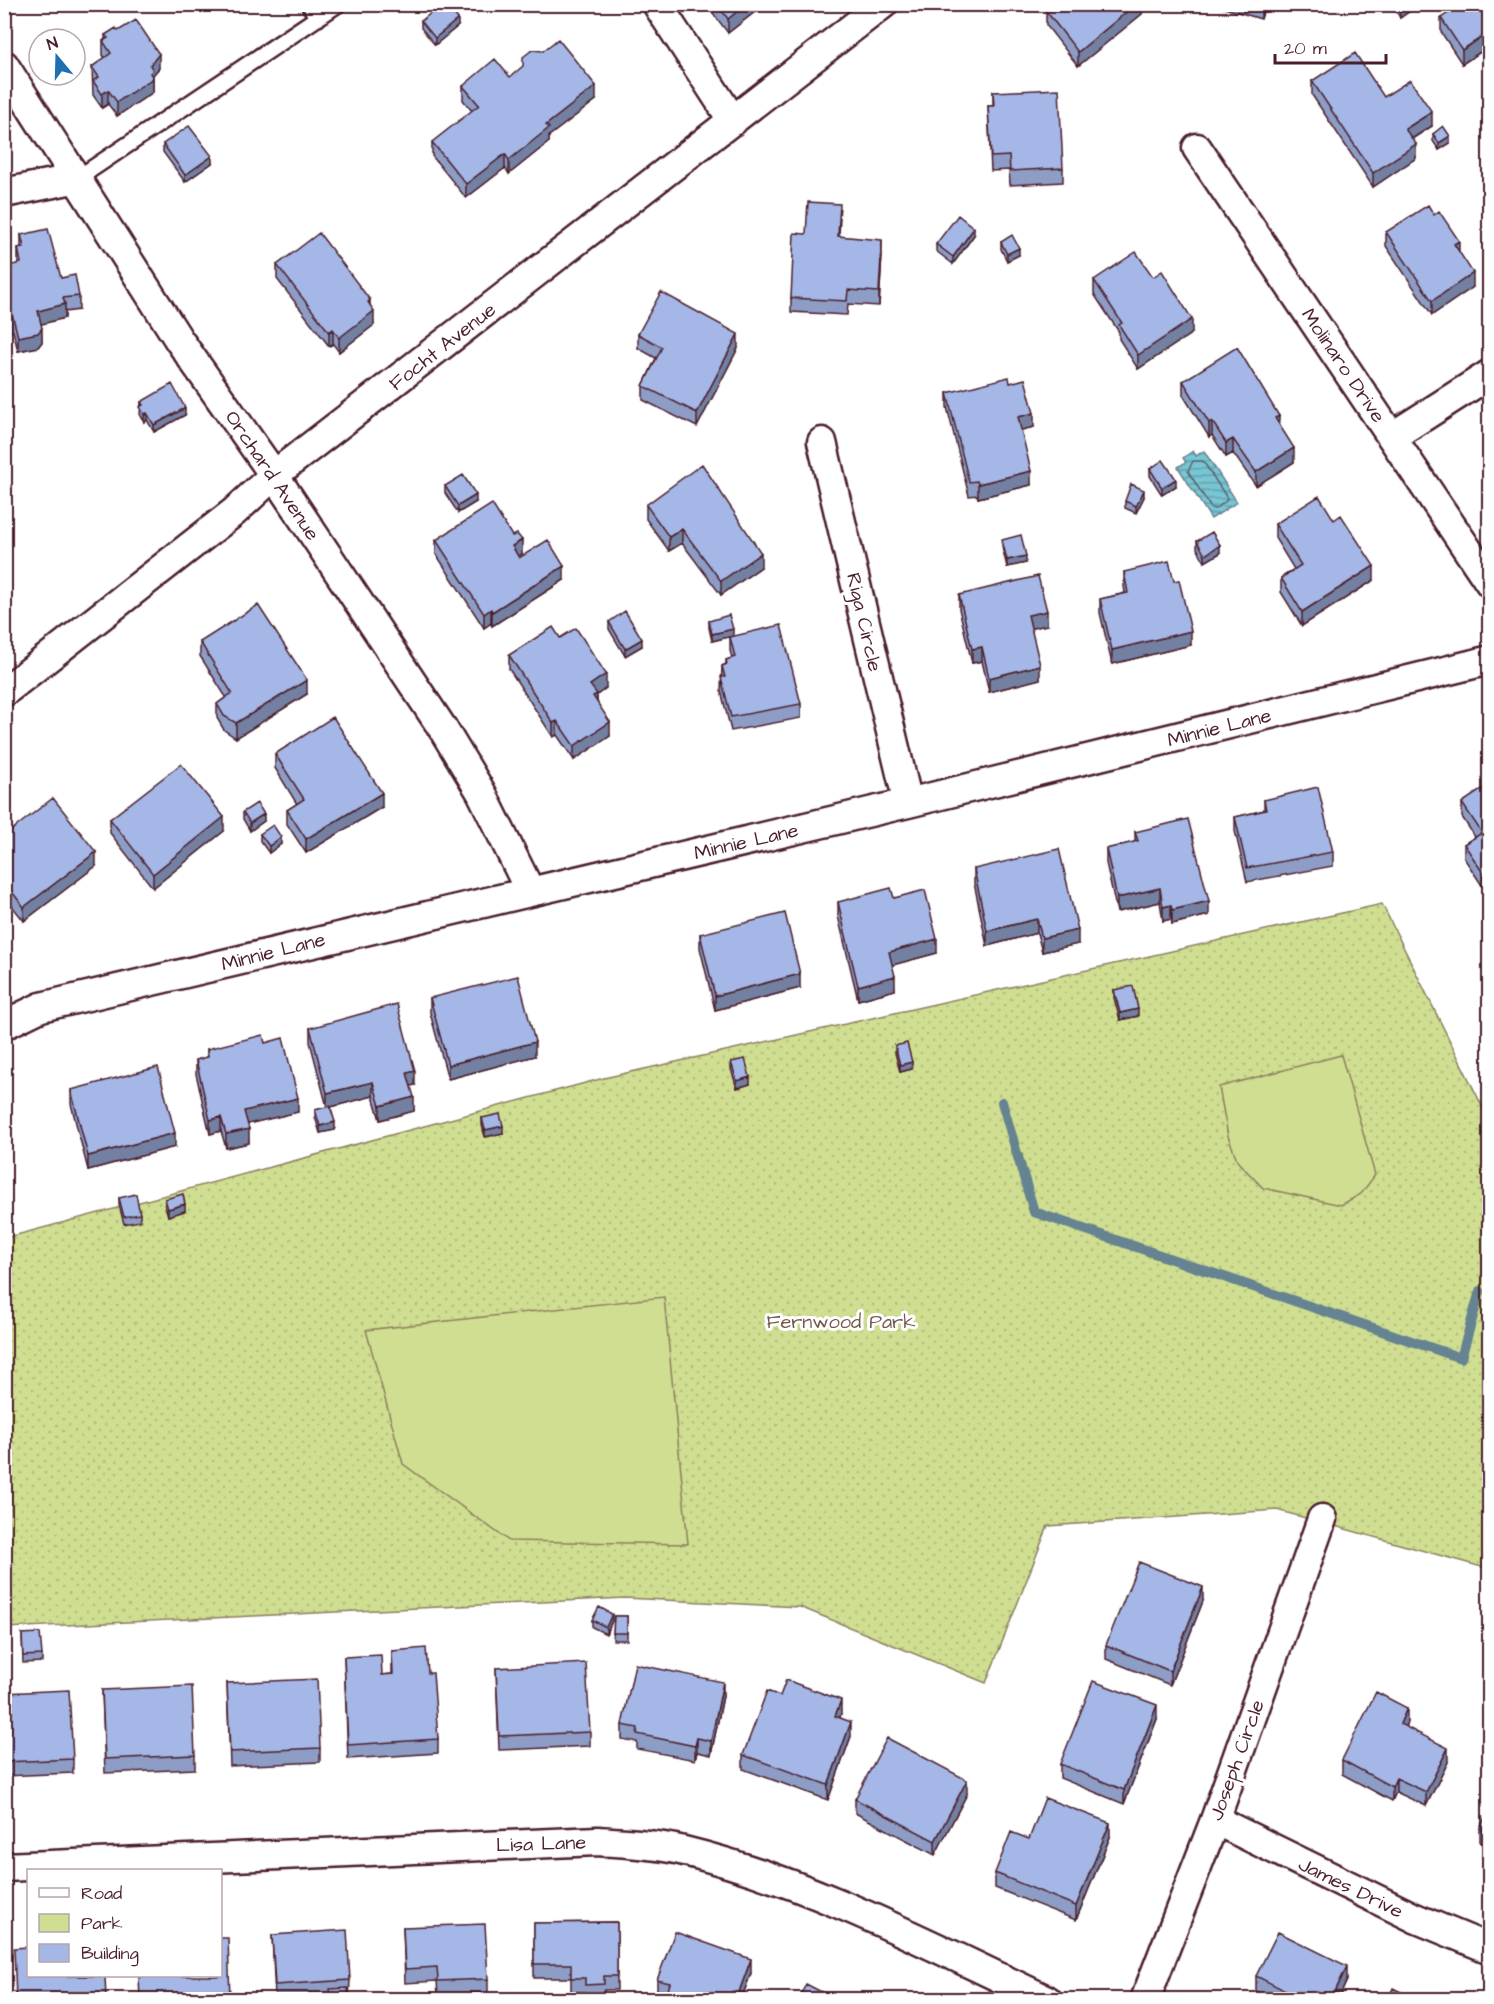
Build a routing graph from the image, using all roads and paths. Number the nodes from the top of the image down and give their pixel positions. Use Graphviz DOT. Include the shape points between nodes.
graph roads {
  1 [pos="309,4"];
  2 [pos="338,4"];
  3 [pos="657,4"];
  4 [pos="883,4"];
  5 [pos="318,18"];
  6 [pos="4,65"];
  7 [pos="733,121"];
  8 [pos="1197,148"];
  9 [pos="78,178"];
  10 [pos="4,193"];
  11 [pos="1490,374"];
  12 [pos="1393,436"];
  13 [pos="822,442"];
  14 [pos="274,475"];
  15 [pos="1490,583"];
  16 [pos="1490,660"];
  17 [pos="4,692"];
  18 [pos="908,803"];
  19 [pos="530,891"];
  20 [pos="4,1024"];
  21 [pos="1322,1519"];
  22 [pos="1215,1820"];
  23 [pos="4,1867"];
  24 [pos="1490,1949"];
  25 [pos="1047,2000"];
  26 [pos="1145,2000"];
  1 -- 5 [label="lane"];
  2 -- 5 [label="lane"];
  3 -- 7 [label="street"];
  4 -- 7 [label="street, Focht Avenue"];
  5 -- 9 [label="lane"];
  6 -- 9 [label="street, Orchard Avenue"];
  7 -- 14 [label="street, Focht Avenue"];
  8 -- 12 [label="street, Molinaro Drive"];
  9 -- 10 [label="street"];
  9 -- 14 [label="street, Orchard Avenue" via="179,340"];
  11 -- 12 [label="street"];
  12 -- 15 [label="street, Molinaro Drive"];
  13 -- 18 [label="street, Riga Circle"];
  14 -- 17 [label="street, Focht Avenue" via="234,512"];
  14 -- 19 [label="street, Orchard Avenue" via="465,765"];
  16 -- 18 [label="street, Minnie Lane"];
  18 -- 19 [label="street, Minnie Lane"];
  19 -- 20 [label="street, Minnie Lane" via="41,1007"];
  21 -- 22 [label="street, Joseph Circle"];
  22 -- 24 [label="street, James Drive" via="1415,1918"];
  22 -- 26 [label="street, Joseph Circle"];
  23 -- 25 [label="street, Lisa Lane" via="598,1841 655,1846 683,1851 820,1894"];
}
